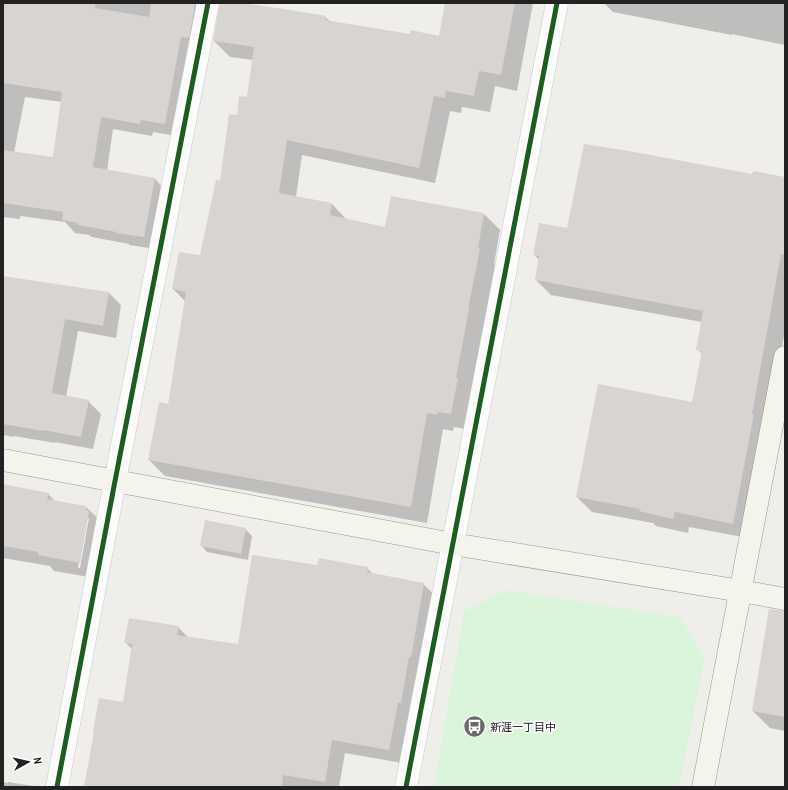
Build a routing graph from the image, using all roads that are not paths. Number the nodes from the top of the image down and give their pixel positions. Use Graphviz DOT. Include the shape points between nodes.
graph roads {
  1 [pos="208,3"];
  2 [pos="557,3"];
  3 [pos="785,357"];
  4 [pos="3,460"];
  5 [pos="115,481"];
  6 [pos="453,544"];
  7 [pos="741,590"];
  8 [pos="785,599"];
  9 [pos="57,787"];
  10 [pos="406,787"];
  11 [pos="703,787"];
  1 -- 5 [label="street"];
  2 -- 6 [label="street"];
  3 -- 7 [label="street"];
  4 -- 5 [label="street"];
  5 -- 6 [label="street"];
  5 -- 9 [label="street"];
  6 -- 7 [label="street"];
  6 -- 10 [label="street"];
  7 -- 8 [label="street"];
  7 -- 11 [label="street"];
}
